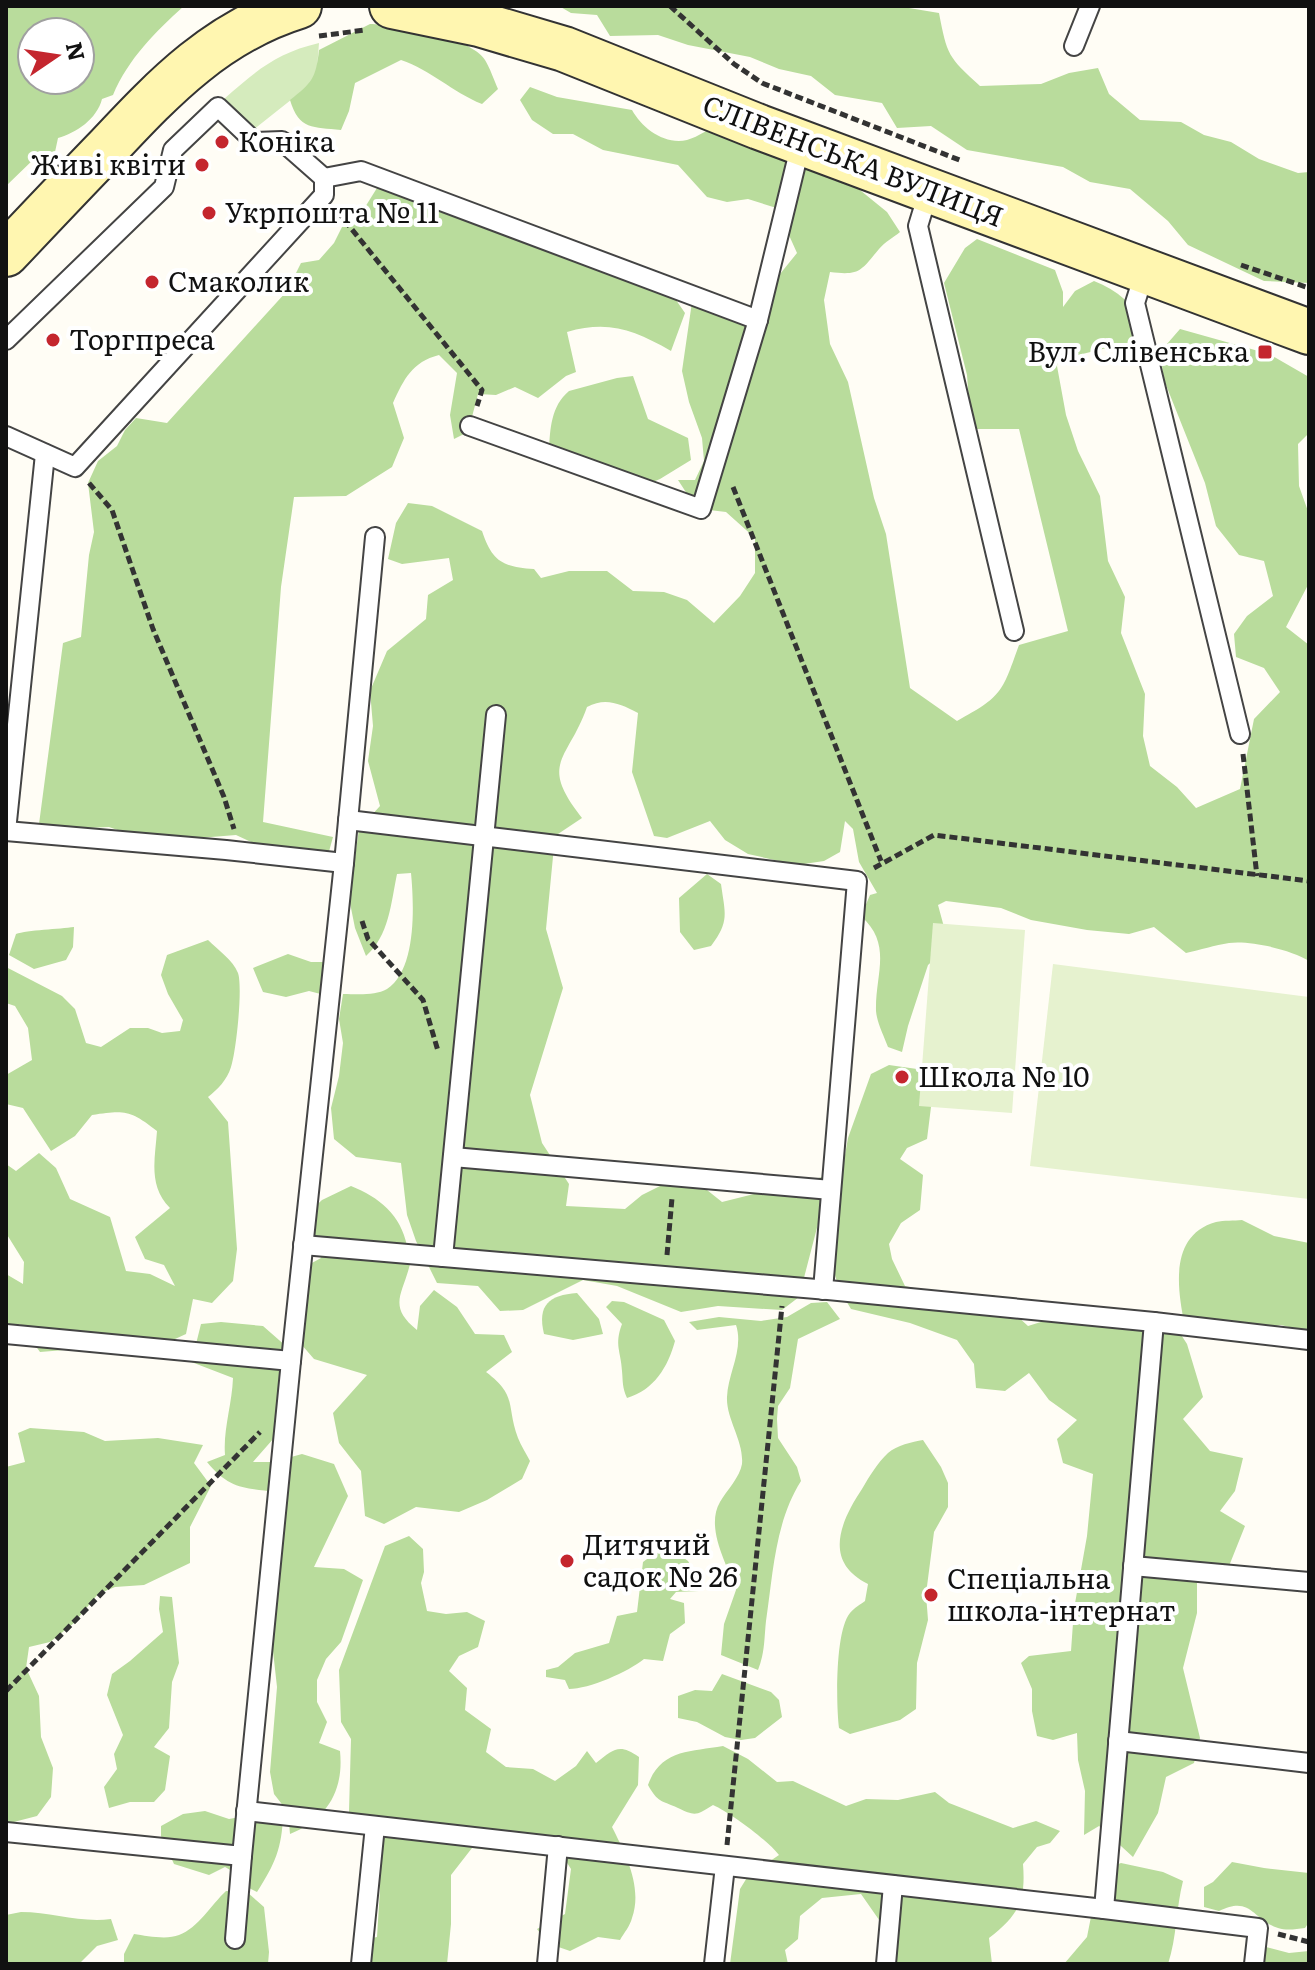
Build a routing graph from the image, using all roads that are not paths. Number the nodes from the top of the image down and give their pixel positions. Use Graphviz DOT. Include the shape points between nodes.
graph roads {
  1 [pos="299,6"];
  2 [pos="392,6"];
  3 [pos="1090,6"];
  4 [pos="1074,46"];
  5 [pos="801,143"];
  6 [pos="324,187"];
  7 [pos="929,190"];
  8 [pos="6,254"];
  9 [pos="1145,271"];
  10 [pos="758,320"];
  11 [pos="1309,332"];
  12 [pos="6,340"];
  13 [pos="470,426"];
  14 [pos="6,436"];
  15 [pos="45,454"];
  16 [pos="375,537"];
  17 [pos="1014,631"];
  18 [pos="496,715"];
  19 [pos="1240,734"];
  20 [pos="348,820"];
  21 [pos="6,831"];
  22 [pos="484,835"];
  23 [pos="344,863"];
  24 [pos="453,1157"];
  25 [pos="831,1190"];
  26 [pos="303,1245"];
  27 [pos="443,1257"];
  28 [pos="823,1290"];
  29 [pos="1154,1322"];
  30 [pos="6,1334"];
  31 [pos="1309,1340"];
  32 [pos="291,1361"];
  33 [pos="1133,1566"];
  34 [pos="1309,1582"];
  35 [pos="1118,1741"];
  36 [pos="1309,1763"];
  37 [pos="246,1811"];
  38 [pos="375,1826"];
  39 [pos="6,1832"];
  40 [pos="558,1846"];
  41 [pos="242,1856"];
  42 [pos="725,1866"];
  43 [pos="893,1885"];
  44 [pos="1104,1909"];
  45 [pos="235,1939"];
  46 [pos="361,1964"];
  47 [pos="547,1964"];
  48 [pos="714,1964"];
  49 [pos="886,1964"];
  50 [pos="1254,1964"];
  1 -- 8 [label="main road" via="268,15 211,48 163,88"];
  2 -- 5 [label="main road, СЛІВЕНСЬКА ВУЛИЦЯ" via="564,49"];
  3 -- 4 [label="lane"];
  5 -- 7 [label="main road, СЛІВЕНСЬКА ВУЛИЦЯ"];
  5 -- 10 [label="lane"];
  6 -- 10 [label="lane" via="361,171"];
  6 -- 12 [label="lane" via="282,141 255,142 218,107 173,150 164,187"];
  6 -- 15 [label="lane" via="75,467"];
  7 -- 9 [label="main road, СЛІВЕНСЬКА ВУЛИЦЯ"];
  7 -- 17 [label="lane" via="918,226"];
  9 -- 11 [label="main road, СЛІВЕНСЬКА ВУЛИЦЯ"];
  9 -- 19 [label="lane" via="1135,303"];
  10 -- 13 [label="lane" via="701,509"];
  14 -- 15 [label="lane"];
  15 -- 21 [label="lane"];
  16 -- 20 [label="lane"];
  18 -- 22 [label="lane"];
  20 -- 22 [label="lane"];
  20 -- 23 [label="lane"];
  21 -- 23 [label="lane"];
  22 -- 24 [label="lane"];
  22 -- 25 [label="lane" via="857,881"];
  23 -- 26 [label="lane"];
  24 -- 25 [label="lane"];
  24 -- 27 [label="lane"];
  25 -- 28 [label="lane"];
  26 -- 27 [label="lane"];
  26 -- 32 [label="lane"];
  27 -- 28 [label="lane"];
  28 -- 29 [label="lane"];
  29 -- 31 [label="lane"];
  29 -- 33 [label="lane"];
  30 -- 32 [label="lane"];
  32 -- 37 [label="lane"];
  33 -- 34 [label="lane"];
  33 -- 35 [label="lane"];
  35 -- 36 [label="lane"];
  35 -- 44 [label="lane"];
  37 -- 38 [label="lane"];
  37 -- 41 [label="lane"];
  38 -- 40 [label="lane"];
  38 -- 46 [label="lane"];
  39 -- 41 [label="lane"];
  40 -- 42 [label="lane"];
  40 -- 47 [label="lane"];
  41 -- 45 [label="lane"];
  42 -- 43 [label="lane"];
  42 -- 48 [label="lane"];
  43 -- 44 [label="lane"];
  43 -- 49 [label="lane"];
  44 -- 50 [label="lane" via="1258,1928"];
}
